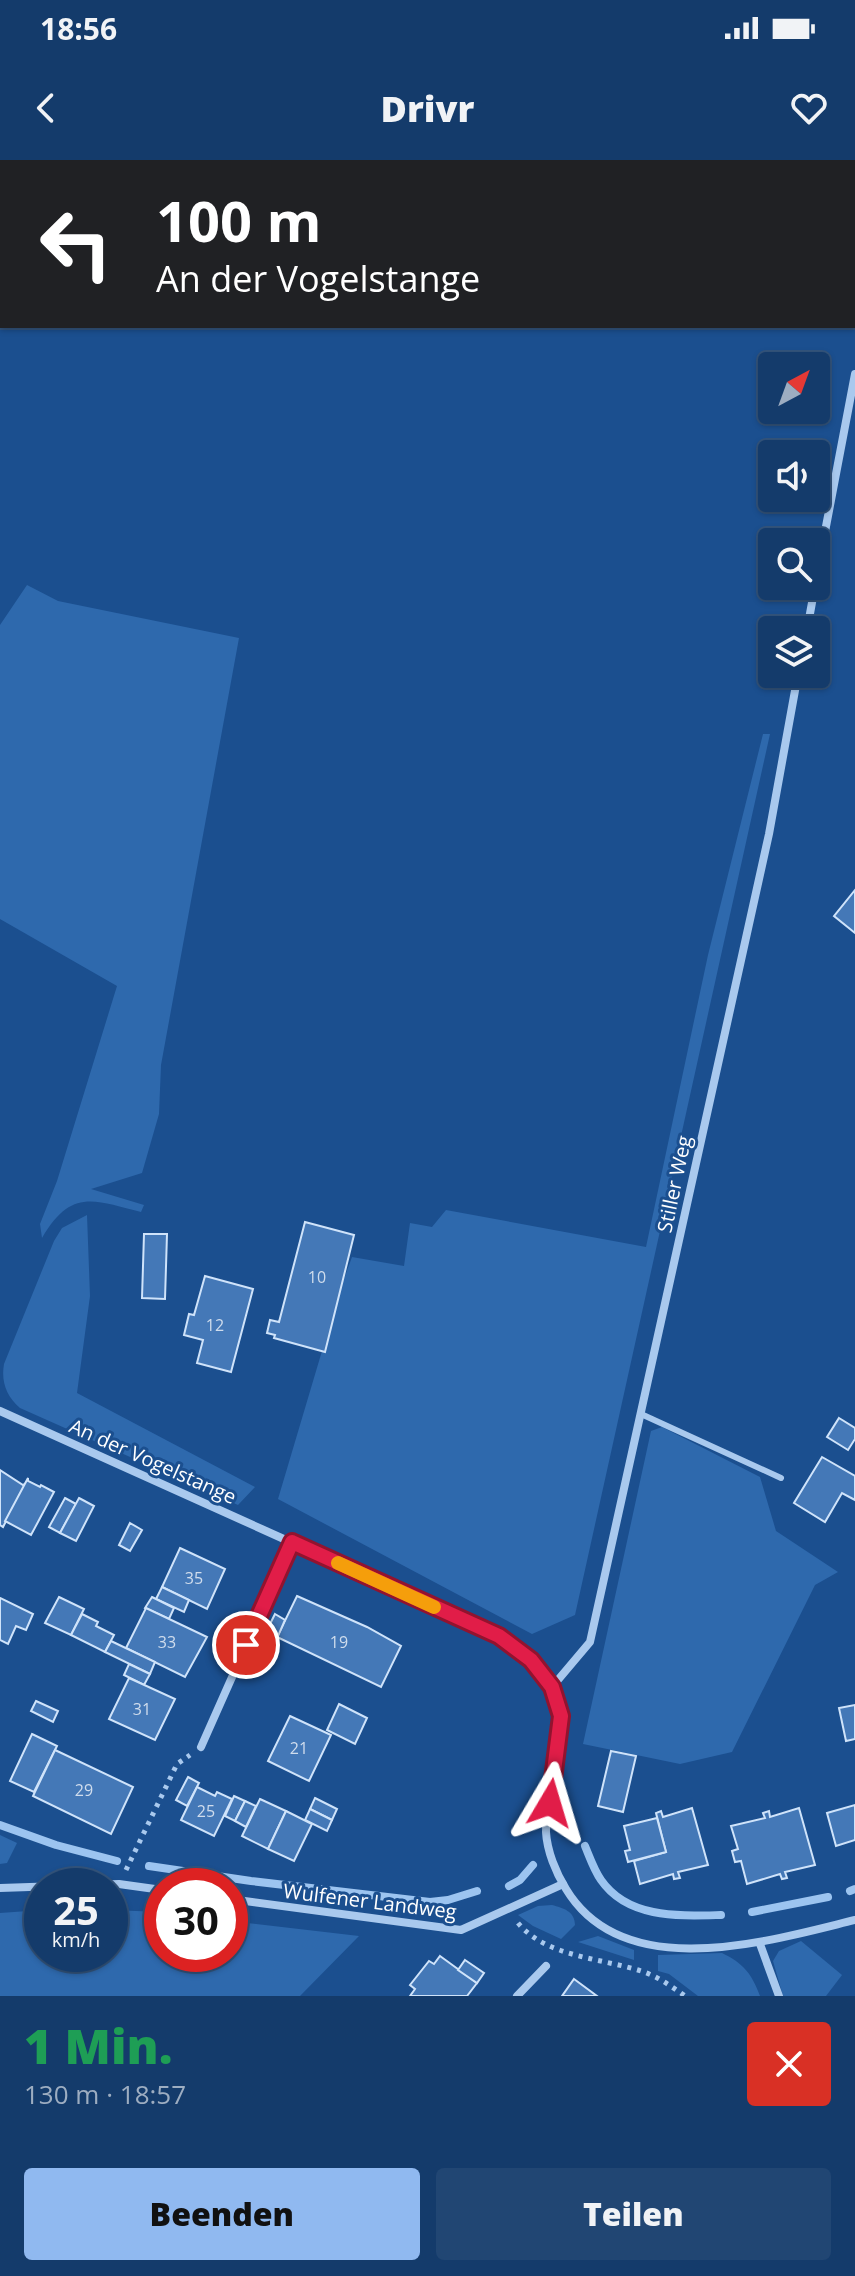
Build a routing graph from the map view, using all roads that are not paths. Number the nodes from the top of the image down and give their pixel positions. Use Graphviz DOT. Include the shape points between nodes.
graph roads {
  1 [pos="855,374"];
  2 [pos="826,528"];
  3 [pos="795,688"];
  4 [pos="0,1411"];
  5 [pos="641,1414"];
  6 [pos="781,1478"];
  7 [pos="292,1542"];
  8 [pos="552,1687"];
  9 [pos="201,1747"];
  10 [pos="563,1884"];
  11 [pos="144,1887"];
  12 [pos="0,1888"];
  13 [pos="248,1901"];
  14 [pos="855,1920"];
  15 [pos="760,1944"];
  16 [pos="546,1966"];
  17 [pos="517,1996"];
  18 [pos="779,1996"];
  1 -- 2 [label="street"];
  3 -- 5 [label="street, Stiller Weg" via="769,834"];
  4 -- 7 [label="street, An der Vogelstange"];
  5 -- 6 [label="lane"];
  5 -- 8 [label="street, Stiller Weg" via="590,1642"];
  7 -- 8 [label="street, An der Vogelstange" via="499,1636 531,1660"];
  7 -- 9 [label="street"];
  8 -- 10 [label="street, An der Vogelstange" via="561,1716 546,1832"];
  10 -- 13 [label="street, Wulfener Landweg" via="461,1930"];
  10 -- 15 [label="street" via="591,1919 651,1946"];
  11 -- 12 [label="street"];
  14 -- 15 [label="street"];
  15 -- 18 [label="street"];
  16 -- 17 [label="street"];
}
